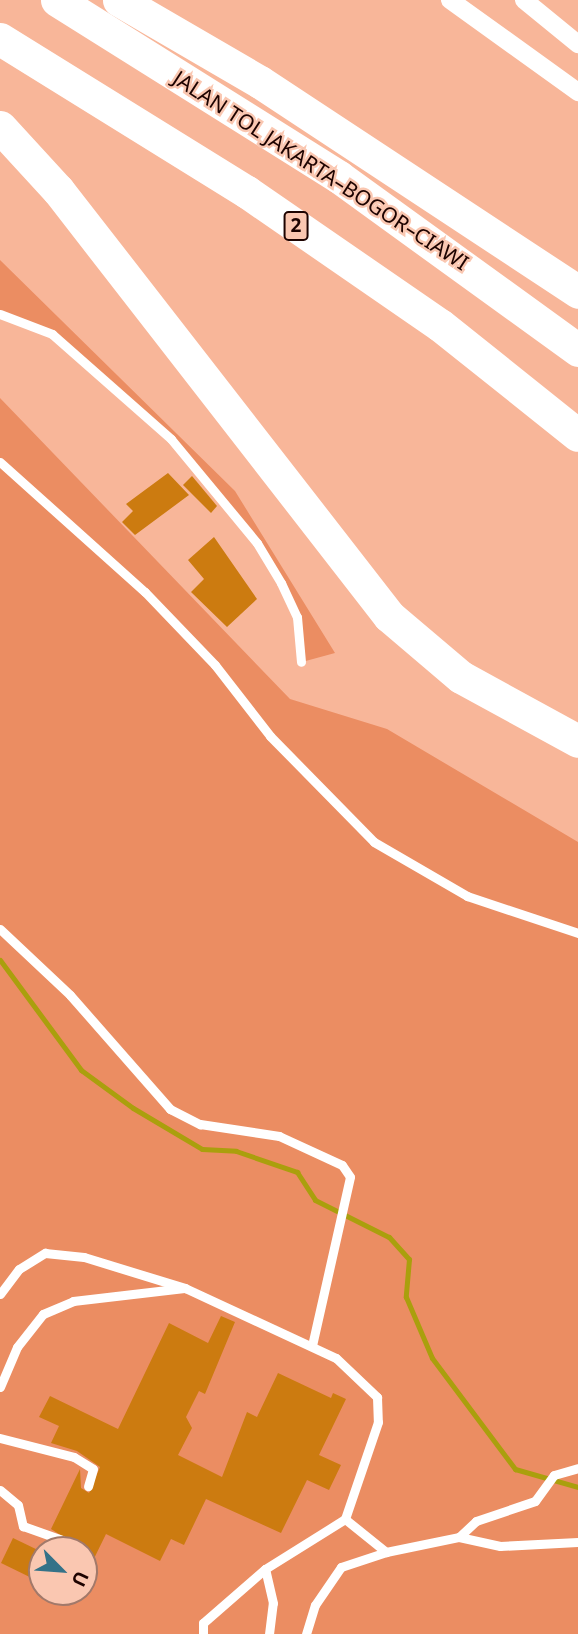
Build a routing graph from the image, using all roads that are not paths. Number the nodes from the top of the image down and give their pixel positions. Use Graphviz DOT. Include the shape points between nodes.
graph roads {
  1 [pos="57,0"];
  2 [pos="118,0"];
  3 [pos="450,0"];
  4 [pos="533,3"];
  5 [pos="0,39"];
  6 [pos="578,44"];
  7 [pos="578,92"];
  8 [pos="0,127"];
  9 [pos="578,292"];
  10 [pos="0,314"];
  11 [pos="578,350"];
  12 [pos="578,435"];
  13 [pos="0,462"];
  14 [pos="302,662"];
  15 [pos="578,741"];
  16 [pos="0,929"];
  17 [pos="578,933"];
  18 [pos="185,1288"];
  19 [pos="0,1294"];
  20 [pos="313,1345"];
  21 [pos="0,1387"];
  22 [pos="0,1438"];
  23 [pos="578,1468"];
  24 [pos="88,1486"];
  25 [pos="0,1490"];
  26 [pos="345,1519"];
  27 [pos="51,1536"];
  28 [pos="459,1537"];
  29 [pos="578,1542"];
  30 [pos="386,1552"];
  31 [pos="265,1569"];
  32 [pos="203,1634"];
  33 [pos="269,1634"];
  34 [pos="306,1634"];
  1 -- 11 [label="highway, JALAN TOL JAKARTA–BOGOR–CIAWI" via="339,177"];
  2 -- 9 [label="highway" via="260,82"];
  3 -- 7 [label="street"];
  4 -- 6 [label="street"];
  5 -- 12 [label="highway, 2" via="258,200 440,325"];
  8 -- 15 [label="highway" via="83,221 389,616 461,677"];
  10 -- 14 [label="lane" via="52,334 171,439 281,583 297,617"];
  13 -- 17 [label="lane" via="145,592 215,665 270,736 374,842 477,900"];
  16 -- 20 [label="lane" via="70,995 170,1109 200,1124 279,1136 341,1165 350,1177"];
  18 -- 19 [label="lane" via="119,1266 45,1253 19,1269"];
  18 -- 20 [label="lane"];
  18 -- 21 [label="lane" via="73,1301 43,1314 17,1347"];
  20 -- 26 [label="lane" via="336,1358 377,1397 378,1422"];
  22 -- 24 [label="lane" via="74,1457 93,1469"];
  23 -- 28 [label="lane" via="554,1475 535,1501 476,1521"];
  25 -- 27 [label="lane" via="18,1504 23,1526"];
  26 -- 30 [label="lane"];
  26 -- 31 [label="lane"];
  28 -- 29 [label="lane" via="500,1546"];
  28 -- 30 [label="lane"];
  30 -- 34 [label="lane" via="341,1567 315,1605"];
  31 -- 32 [label="lane" via="211,1614"];
  31 -- 33 [label="lane" via="273,1603"];
}
